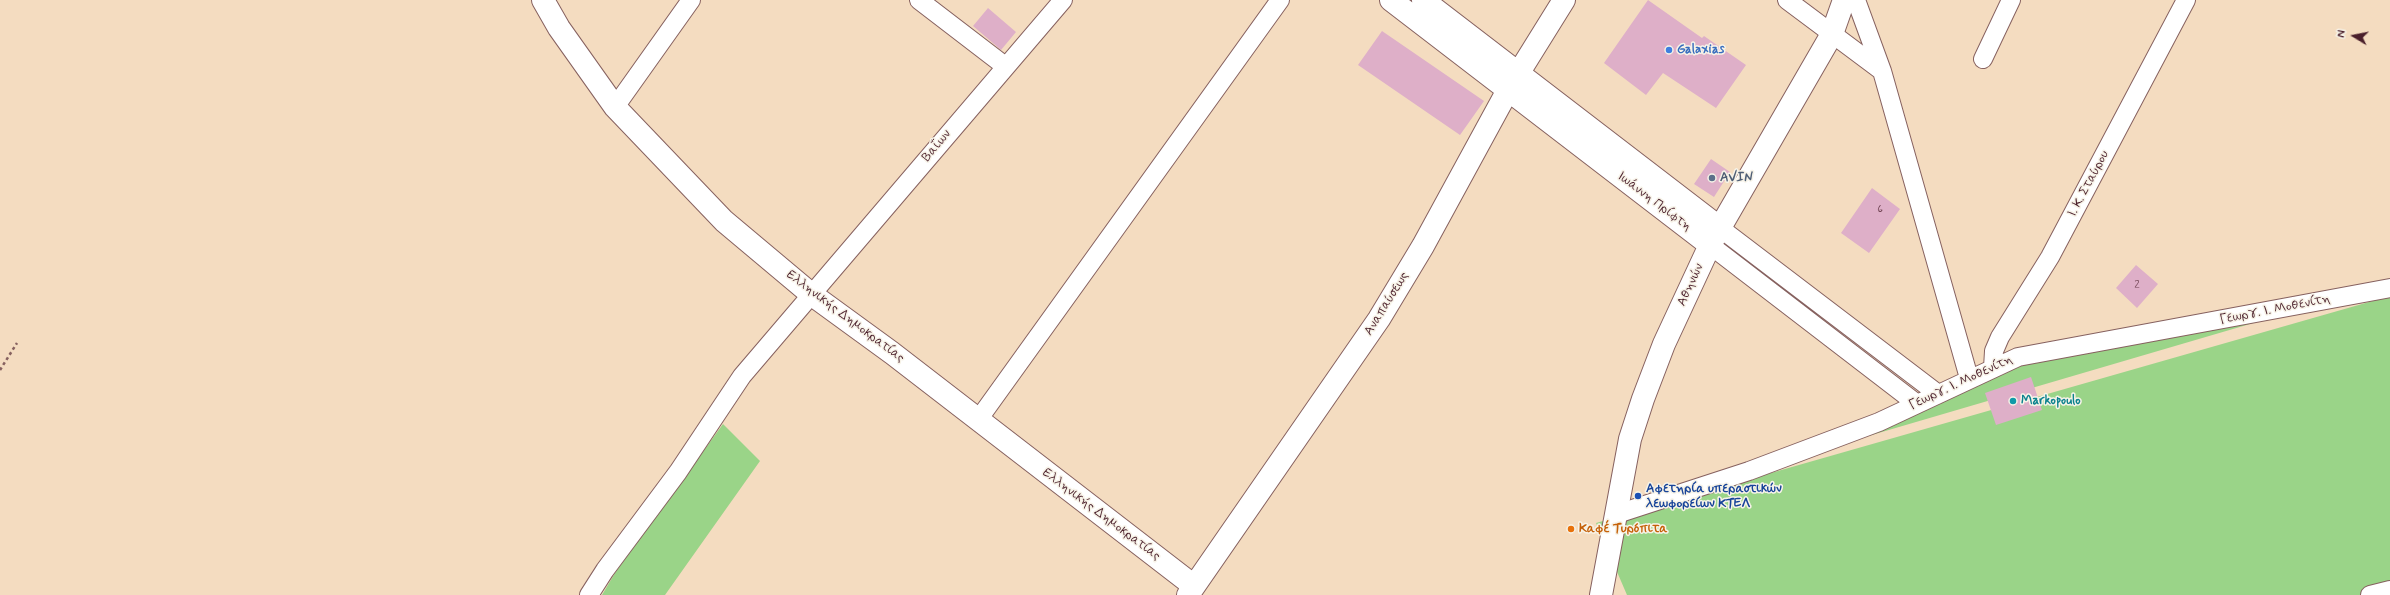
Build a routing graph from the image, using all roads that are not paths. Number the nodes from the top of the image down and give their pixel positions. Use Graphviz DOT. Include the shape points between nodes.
graph roads {
  1 [pos="543,0"];
  2 [pos="691,0"];
  3 [pos="919,0"];
  4 [pos="1063,0"];
  5 [pos="1280,0"];
  6 [pos="1391,0"];
  7 [pos="1564,0"];
  8 [pos="1787,0"];
  9 [pos="1844,0"];
  10 [pos="1856,0"];
  11 [pos="2011,0"];
  12 [pos="2186,0"];
  13 [pos="1424,1"];
  14 [pos="1832,34"];
  15 [pos="1983,59"];
  16 [pos="1005,66"];
  17 [pos="1882,71"];
  18 [pos="1513,82"];
  19 [pos="614,107"];
  20 [pos="1715,236"];
  21 [pos="2390,288"];
  22 [pos="811,294"];
  23 [pos="1993,368"];
  24 [pos="1969,378"];
  25 [pos="1938,394"];
  26 [pos="1917,404"];
  27 [pos="978,420"];
  28 [pos="1617,514"];
  29 [pos="1191,590"];
  30 [pos="2390,590"];
  31 [pos="589,595"];
  32 [pos="1601,595"];
  33 [pos="2370,595"];
  1 -- 19 [label="main road, Ελληνικής Δημοκρατίας" via="559,28"];
  2 -- 19 [label="street"];
  3 -- 16 [label="street"];
  4 -- 16 [label="street, Βαΐων"];
  5 -- 27 [label="street"];
  6 -- 18 [label="main road, Ιωάννη Πρίφτη"];
  7 -- 18 [label="main road, Αναπαύσεως"];
  8 -- 14 [label="street"];
  9 -- 14 [label="main road, Αθηνών"];
  10 -- 17 [label="street"];
  11 -- 15 [label="street"];
  12 -- 23 [label="street, Ι. Κ. Σταύρου" via="2050,257 2000,337 1994,351"];
  13 -- 18 [label="main road"];
  14 -- 17 [label="street"];
  14 -- 20 [label="main road, Αθηνών"];
  16 -- 22 [label="street, Βαΐων"];
  17 -- 24 [label="street"];
  18 -- 20 [label="main road, Ιωάννη Πρίφτη"];
  18 -- 29 [label="main road, Αναπαύσεως" via="1380,319"];
  19 -- 22 [label="main road, Ελληνικής Δημοκρατίας" via="724,220"];
  20 -- 25 [label="street, Ιωάννη Πρίφτη"];
  20 -- 26 [label="street, Ιωάννη Πρίφτη"];
  20 -- 28 [label="main road, Αθηνών" via="1667,337 1643,399 1630,439"];
  21 -- 23 [label="street, Γεωργ. Ι. Μοθενίτη" via="2018,357"];
  22 -- 27 [label="main road, Ελληνικής Δημοκρατίας"];
  22 -- 31 [label="street, Βαΐων" via="742,376 678,472"];
  23 -- 24 [label="street, Γεωργ. Ι. Μοθενίτη"];
  24 -- 25 [label="street, Γεωργ. Ι. Μοθενίτη"];
  25 -- 26 [label="street, Γεωργ. Ι. Μοθενίτη"];
  26 -- 28 [label="street, Γεωργ. Ι. Μοθενίτη" via="1879,422 1749,471"];
  27 -- 29 [label="main road, Ελληνικής Δημοκρατίας"];
  28 -- 32 [label="main road, Αθηνών"];
  30 -- 33 [label="street"];
}
